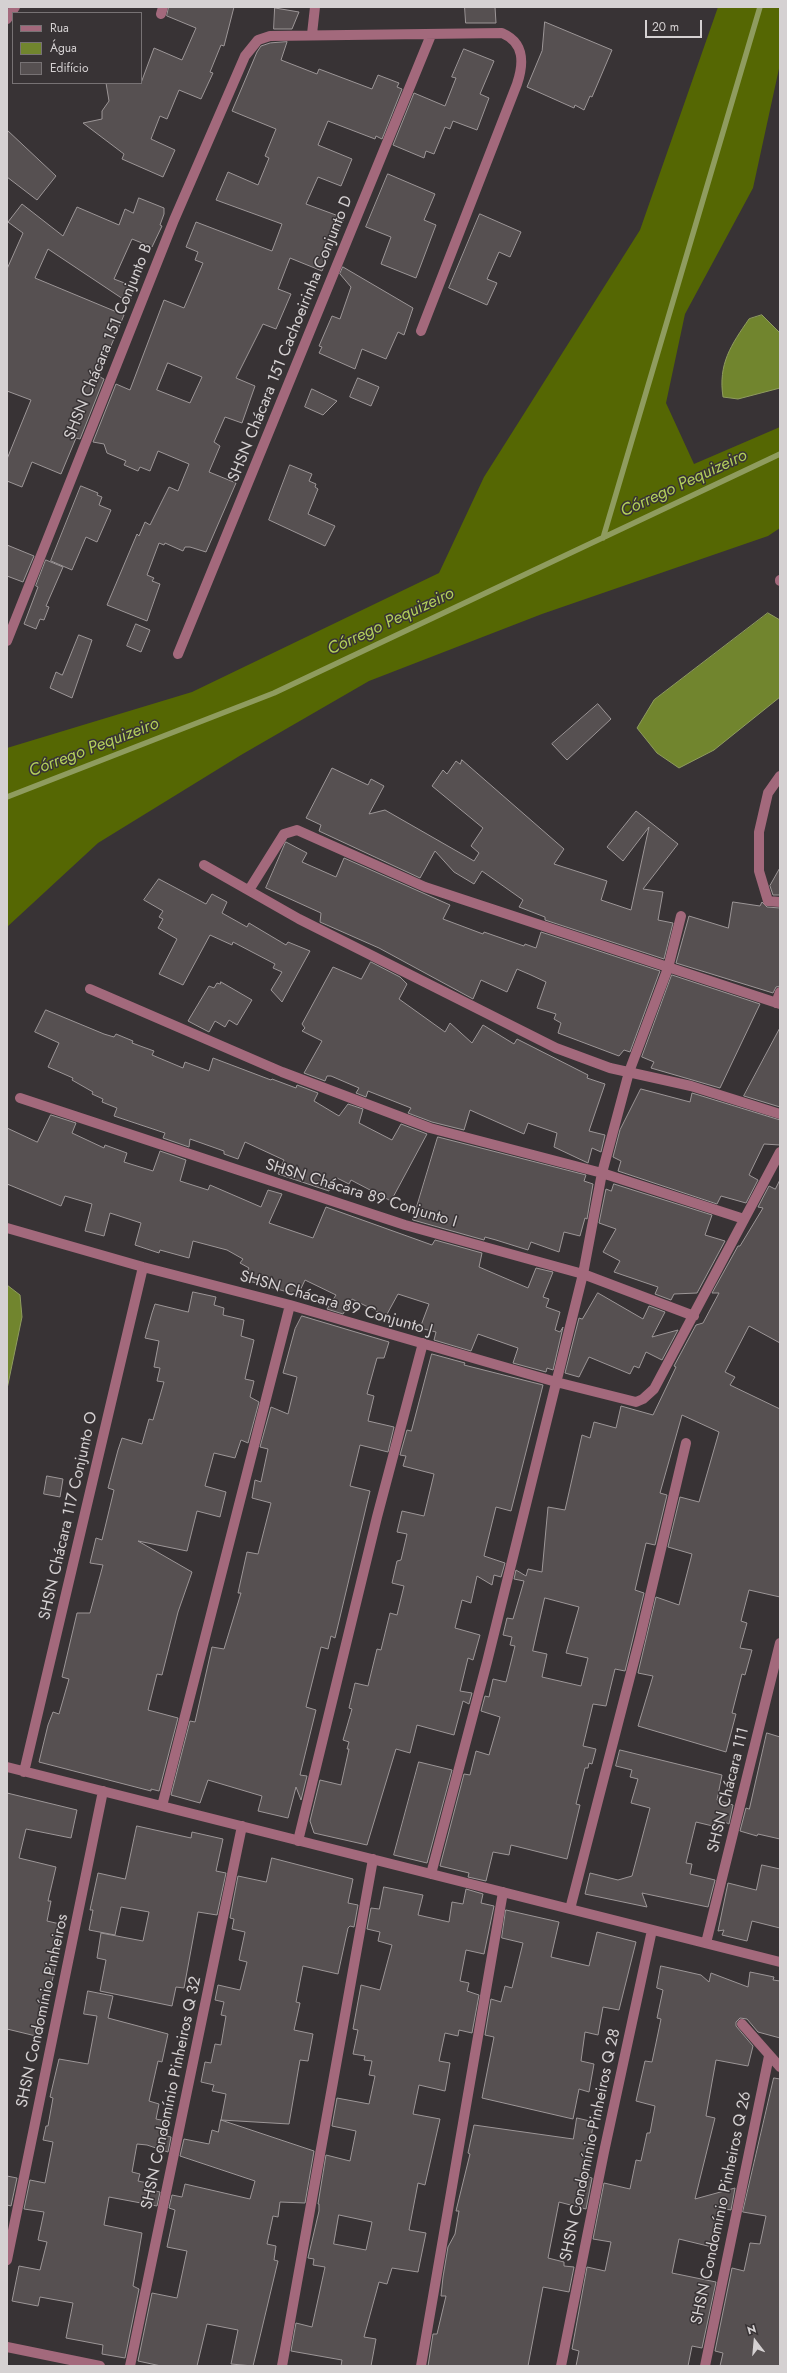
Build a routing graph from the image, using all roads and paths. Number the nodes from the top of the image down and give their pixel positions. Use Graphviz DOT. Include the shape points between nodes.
graph roads {
  1 [pos="15,7"];
  2 [pos="315,7"];
  3 [pos="7,19"];
  4 [pos="312,34"];
  5 [pos="432,35"];
  6 [pos="421,330"];
  7 [pos="7,641"];
  8 [pos="178,654"];
  9 [pos="780,776"];
  10 [pos="204,865"];
  11 [pos="249,890"];
  12 [pos="780,902"];
  13 [pos="681,916"];
  14 [pos="668,968"];
  15 [pos="90,989"];
  16 [pos="780,992"];
  17 [pos="778,1003"];
  18 [pos="630,1072"];
  19 [pos="20,1098"];
  20 [pos="780,1114"];
  21 [pos="780,1152"];
  22 [pos="602,1172"];
  23 [pos="744,1219"];
  24 [pos="7,1228"];
  25 [pos="143,1267"];
  26 [pos="583,1274"];
  27 [pos="290,1305"];
  28 [pos="694,1316"];
  29 [pos="423,1343"];
  30 [pos="556,1382"];
  31 [pos="686,1443"];
  32 [pos="780,1643"];
  33 [pos="7,1767"];
  34 [pos="24,1772"];
  35 [pos="103,1792"];
  36 [pos="162,1806"];
  37 [pos="242,1826"];
  38 [pos="298,1841"];
  39 [pos="374,1859"];
  40 [pos="431,1874"];
  41 [pos="503,1892"];
  42 [pos="570,1909"];
  43 [pos="652,1930"];
  44 [pos="706,1943"];
  45 [pos="780,1962"];
  46 [pos="742,2024"];
  47 [pos="768,2056"];
  48 [pos="780,2067"];
  49 [pos="7,2260"];
  50 [pos="7,2347"];
  51 [pos="58,2362"];
  52 [pos="100,2366"];
  53 [pos="130,2366"];
  54 [pos="282,2366"];
  55 [pos="421,2366"];
  56 [pos="561,2366"];
  57 [pos="705,2366"];
  1 -- 3 [label="street"];
  2 -- 4 [label="street"];
  4 -- 5 [label="street, SHSN Chácara 151 Conjunto B"];
  4 -- 7 [label="street, SHSN Chácara 151 Conjunto B" via="270,36 258,40 246,56 174,220"];
  5 -- 6 [label="street, SHSN Chácara 151 Conjunto B" via="502,33 518,45 522,54 522,67"];
  5 -- 8 [label="street, SHSN Chácara 151 Cachoeirinha Conjunto D"];
  9 -- 12 [label="street" via="768,793 759,832 759,872 768,901"];
  10 -- 11 [label="street"];
  11 -- 14 [label="street" via="284,834 297,830 425,887"];
  11 -- 18 [label="street" via="299,919 528,1035 610,1068"];
  13 -- 14 [label="street"];
  14 -- 17 [label="street"];
  14 -- 18 [label="street"];
  15 -- 22 [label="street" via="282,1072 430,1128"];
  16 -- 17 [label="street"];
  18 -- 20 [label="street" via="692,1086"];
  18 -- 22 [label="street"];
  19 -- 26 [label="street, SHSN Chácara 89 Conjunto I" via="405,1225"];
  21 -- 23 [label="street"];
  22 -- 23 [label="street"];
  22 -- 26 [label="street"];
  23 -- 28 [label="street"];
  24 -- 25 [label="street, SHSN Chácara 89 Conjunto J"];
  25 -- 27 [label="street, SHSN Chácara 89 Conjunto J"];
  25 -- 34 [label="street, SHSN Chácara 117 Conjunto O"];
  26 -- 28 [label="street, SHSN Chácara 89 Conjunto I"];
  26 -- 30 [label="street"];
  27 -- 29 [label="street, SHSN Chácara 89 Conjunto J"];
  27 -- 36 [label="street"];
  28 -- 30 [label="street, SHSN Chácara 89 Conjunto J" via="654,1389 643,1399 636,1402"];
  29 -- 30 [label="street, SHSN Chácara 89 Conjunto J"];
  29 -- 38 [label="street" via="377,1517"];
  30 -- 40 [label="street" via="487,1662"];
  31 -- 42 [label="street" via="640,1638"];
  32 -- 44 [label="street, SHSN Chácara 111"];
  33 -- 34 [label="street"];
  34 -- 35 [label="street"];
  35 -- 36 [label="street"];
  35 -- 49 [label="street, SHSN Condomínio Pinheiros"];
  36 -- 37 [label="street"];
  37 -- 38 [label="street"];
  37 -- 53 [label="street, SHSN Condomínio Pinheiros Q 32"];
  38 -- 39 [label="street"];
  39 -- 40 [label="street"];
  39 -- 54 [label="street"];
  40 -- 41 [label="street"];
  41 -- 42 [label="street"];
  41 -- 55 [label="street"];
  42 -- 43 [label="street"];
  43 -- 44 [label="street"];
  43 -- 56 [label="street, SHSN Condomínio Pinheiros Q 28"];
  44 -- 45 [label="street"];
  46 -- 47 [label="street"];
  47 -- 48 [label="street"];
  47 -- 57 [label="street, SHSN Condomínio Pinheiros Q 26"];
  50 -- 51 [label="street"];
  51 -- 52 [label="street"];
}
